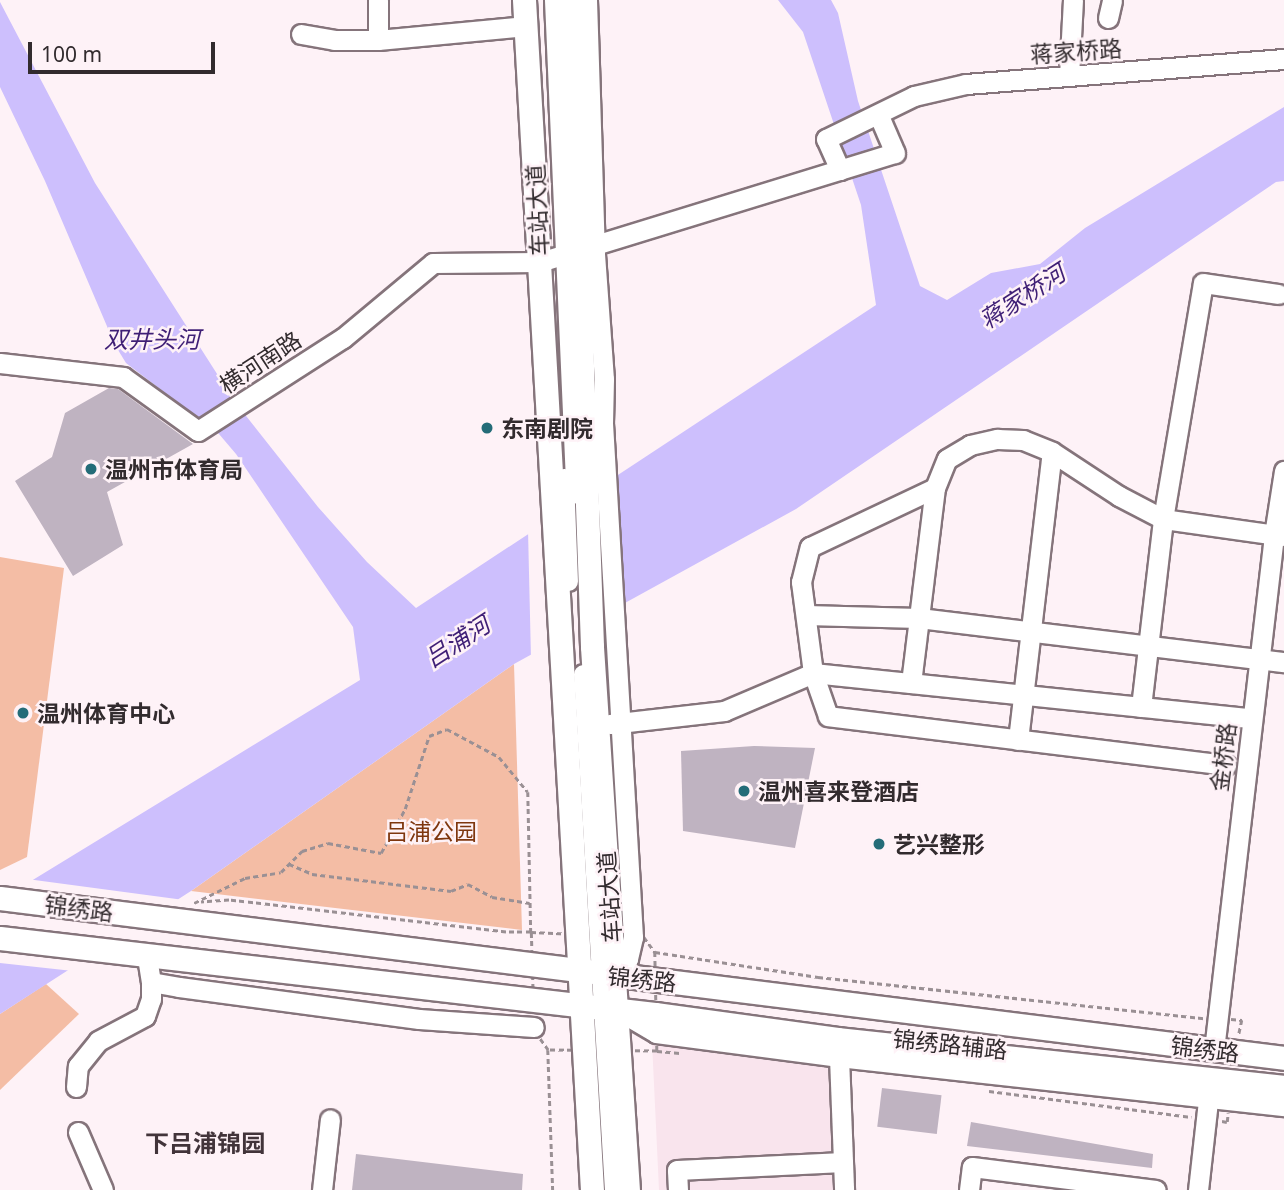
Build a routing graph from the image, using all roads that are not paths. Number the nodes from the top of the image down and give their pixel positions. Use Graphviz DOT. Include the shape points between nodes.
graph roads {
  1 [pos="378,0"];
  2 [pos="524,0"];
  3 [pos="542,0"];
  4 [pos="554,0"];
  5 [pos="569,0"];
  6 [pos="587,0"];
  7 [pos="1073,0"];
  8 [pos="526,26"];
  9 [pos="302,34"];
  10 [pos="378,40"];
  11 [pos="1284,59"];
  12 [pos="1069,76"];
  13 [pos="879,116"];
  14 [pos="840,170"];
  15 [pos="566,253"];
  16 [pos="1278,294"];
  17 [pos="0,363"];
  18 [pos="594,421"];
  19 [pos="1052,452"];
  20 [pos="1284,471"];
  21 [pos="935,488"];
  22 [pos="1163,519"];
  23 [pos="1279,536"];
  24 [pos="575,615"];
  25 [pos="806,615"];
  26 [pos="919,618"];
  27 [pos="1031,631"];
  28 [pos="1148,646"];
  29 [pos="1259,659"];
  30 [pos="1284,662"];
  31 [pos="813,673"];
  32 [pos="911,683"];
  33 [pos="1024,695"];
  34 [pos="1141,706"];
  35 [pos="1252,718"];
  36 [pos="622,723"];
  37 [pos="597,726"];
  38 [pos="1018,740"];
  39 [pos="1226,765"];
  40 [pos="0,898"];
  41 [pos="0,937"];
  42 [pos="137,956"];
  43 [pos="596,974"];
  44 [pos="151,982"];
  45 [pos="598,1008"];
  46 [pos="534,1027"];
  47 [pos="1214,1050"];
  48 [pos="839,1057"];
  49 [pos="1284,1058"];
  50 [pos="76,1087"];
  51 [pos="1284,1087"];
  52 [pos="1209,1088"];
  53 [pos="1284,1105"];
  54 [pos="330,1119"];
  55 [pos="78,1132"];
  56 [pos="843,1162"];
  57 [pos="1078,1185"];
  58 [pos="103,1190"];
  59 [pos="322,1190"];
  60 [pos="592,1190"];
  61 [pos="604,1190"];
  62 [pos="614,1190"];
  63 [pos="628,1190"];
  64 [pos="678,1190"];
  65 [pos="844,1190"];
  66 [pos="968,1190"];
  67 [pos="1156,1190"];
  68 [pos="1198,1190"];
  1 -- 10 [label="street"];
  2 -- 8 [label="main road, 车站大道"];
  3 -- 15 [label="street"];
  4 -- 15 [label="street"];
  5 -- 15 [label="main road, 车站大道"];
  6 -- 15 [label="street"];
  7 -- 12 [label="street"];
  8 -- 10 [label="street"];
  8 -- 15 [label="main road, 车站大道"];
  9 -- 10 [label="street"];
  11 -- 12 [label="street, 蒋家桥路"];
  12 -- 13 [label="street, 蒋家桥路" via="966,84 914,96"];
  13 -- 14 [label="street, 蒋家桥路" via="826,139"];
  13 -- 14 [label="street, 横河南路" via="895,153"];
  14 -- 15 [label="street, 横河南路"];
  15 -- 17 [label="street, 横河南路" via="433,263 344,338 198,431 123,377"];
  15 -- 18 [label="main road, 车站大道"];
  15 -- 24 [label="street" via="579,545"];
  15 -- 24 [label="street" via="566,522"];
  15 -- 43 [label="main road, 车站大道" via="549,419 563,670"];
  16 -- 22 [label="street" via="1203,283"];
  18 -- 36 [label="street"];
  18 -- 37 [label="main road, 车站大道" via="592,647"];
  19 -- 21 [label="street" via="1023,440 970,445 947,459"];
  19 -- 22 [label="street"];
  19 -- 27 [label="street"];
  20 -- 23 [label="street, 金桥路"];
  21 -- 25 [label="street" via="810,547 801,582"];
  21 -- 26 [label="street"];
  22 -- 23 [label="street"];
  22 -- 28 [label="street"];
  23 -- 29 [label="street, 金桥路"];
  24 -- 43 [label="street"];
  25 -- 26 [label="street"];
  25 -- 31 [label="street"];
  26 -- 27 [label="street"];
  26 -- 32 [label="street"];
  27 -- 28 [label="street"];
  27 -- 33 [label="street"];
  28 -- 29 [label="street"];
  28 -- 34 [label="street"];
  29 -- 30 [label="street"];
  29 -- 35 [label="street, 金桥路"];
  31 -- 32 [label="street"];
  31 -- 36 [label="street" via="724,711"];
  31 -- 38 [label="street" via="828,716"];
  32 -- 33 [label="street"];
  33 -- 34 [label="street"];
  33 -- 38 [label="street"];
  34 -- 35 [label="street"];
  35 -- 47 [label="street, 金桥路"];
  36 -- 37 [label="street"];
  36 -- 43 [label="street" via="633,943 628,959"];
  37 -- 43 [label="main road, 车站大道"];
  38 -- 39 [label="street"];
  40 -- 43 [label="main road, 锦绣路"];
  41 -- 42 [label="main road, 锦绣路"];
  42 -- 44 [label="street"];
  42 -- 45 [label="main road, 锦绣路"];
  43 -- 45 [label="main road, 车站大道"];
  43 -- 45 [label="main road, 车站大道"];
  43 -- 47 [label="main road, 锦绣路"];
  44 -- 46 [label="street" via="419,1019"];
  44 -- 50 [label="street" via="145,1016 98,1041 78,1066"];
  45 -- 48 [label="street, 锦绣路辅路" via="656,1033"];
  45 -- 52 [label="main road, 锦绣路"];
  45 -- 60 [label="main road, 车站大道"];
  45 -- 61 [label="street"];
  45 -- 62 [label="street"];
  45 -- 63 [label="main road, 车站大道"];
  47 -- 49 [label="main road, 锦绣路"];
  48 -- 52 [label="street, 锦绣路辅路"];
  48 -- 56 [label="street"];
  51 -- 52 [label="main road, 锦绣路"];
  52 -- 53 [label="street, 锦绣路辅路"];
  52 -- 68 [label="street"];
  54 -- 59 [label="street"];
  55 -- 58 [label="street"];
  56 -- 64 [label="street" via="677,1170"];
  56 -- 65 [label="street"];
  57 -- 66 [label="street" via="972,1167"];
  57 -- 67 [label="street"];
}
